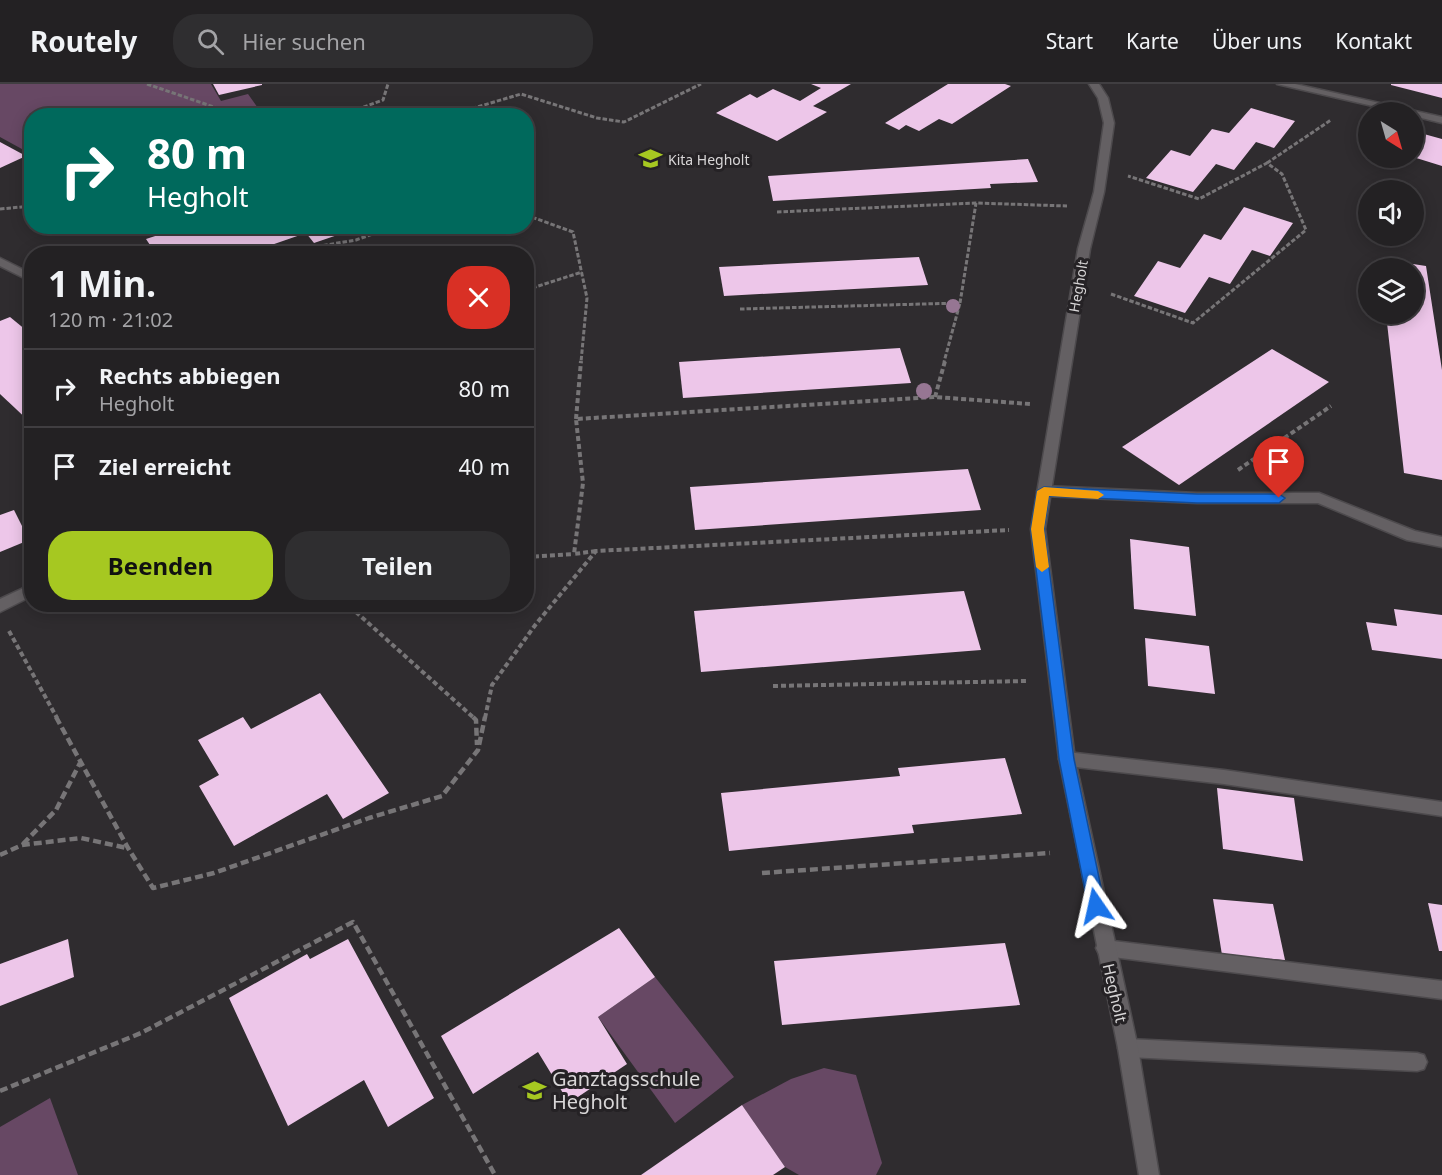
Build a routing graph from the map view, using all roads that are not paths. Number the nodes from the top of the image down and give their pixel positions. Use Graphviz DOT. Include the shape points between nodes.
graph roads {
  1 [pos="1094,84"];
  2 [pos="1282,84"];
  3 [pos="1363,102"];
  4 [pos="1424,116"];
  5 [pos="1442,120"];
  6 [pos="0,261"];
  7 [pos="24,274"];
  8 [pos="1044,491"];
  9 [pos="1442,542"];
  10 [pos="24,593"];
  11 [pos="0,606"];
  12 [pos="1067,759"];
  13 [pos="1442,809"];
  14 [pos="1105,948"];
  15 [pos="1442,990"];
  16 [pos="1128,1048"];
  17 [pos="1417,1062"];
  18 [pos="1149,1175"];
  1 -- 8 [label="street, Hegholt" via="1103,98 1109,123"];
  2 -- 3 [label="street"];
  4 -- 5 [label="street"];
  6 -- 7 [label="street"];
  8 -- 9 [label="street" via="1197,498 1319,498 1412,536"];
  8 -- 12 [label="street, Hegholt" via="1038,529"];
  10 -- 11 [label="street"];
  12 -- 13 [label="street" via="1235,778"];
  12 -- 14 [label="street, Hegholt"];
  14 -- 15 [label="street"];
  14 -- 16 [label="street, Hegholt"];
  16 -- 17 [label="street"];
  16 -- 18 [label="street, Hegholt"];
}
